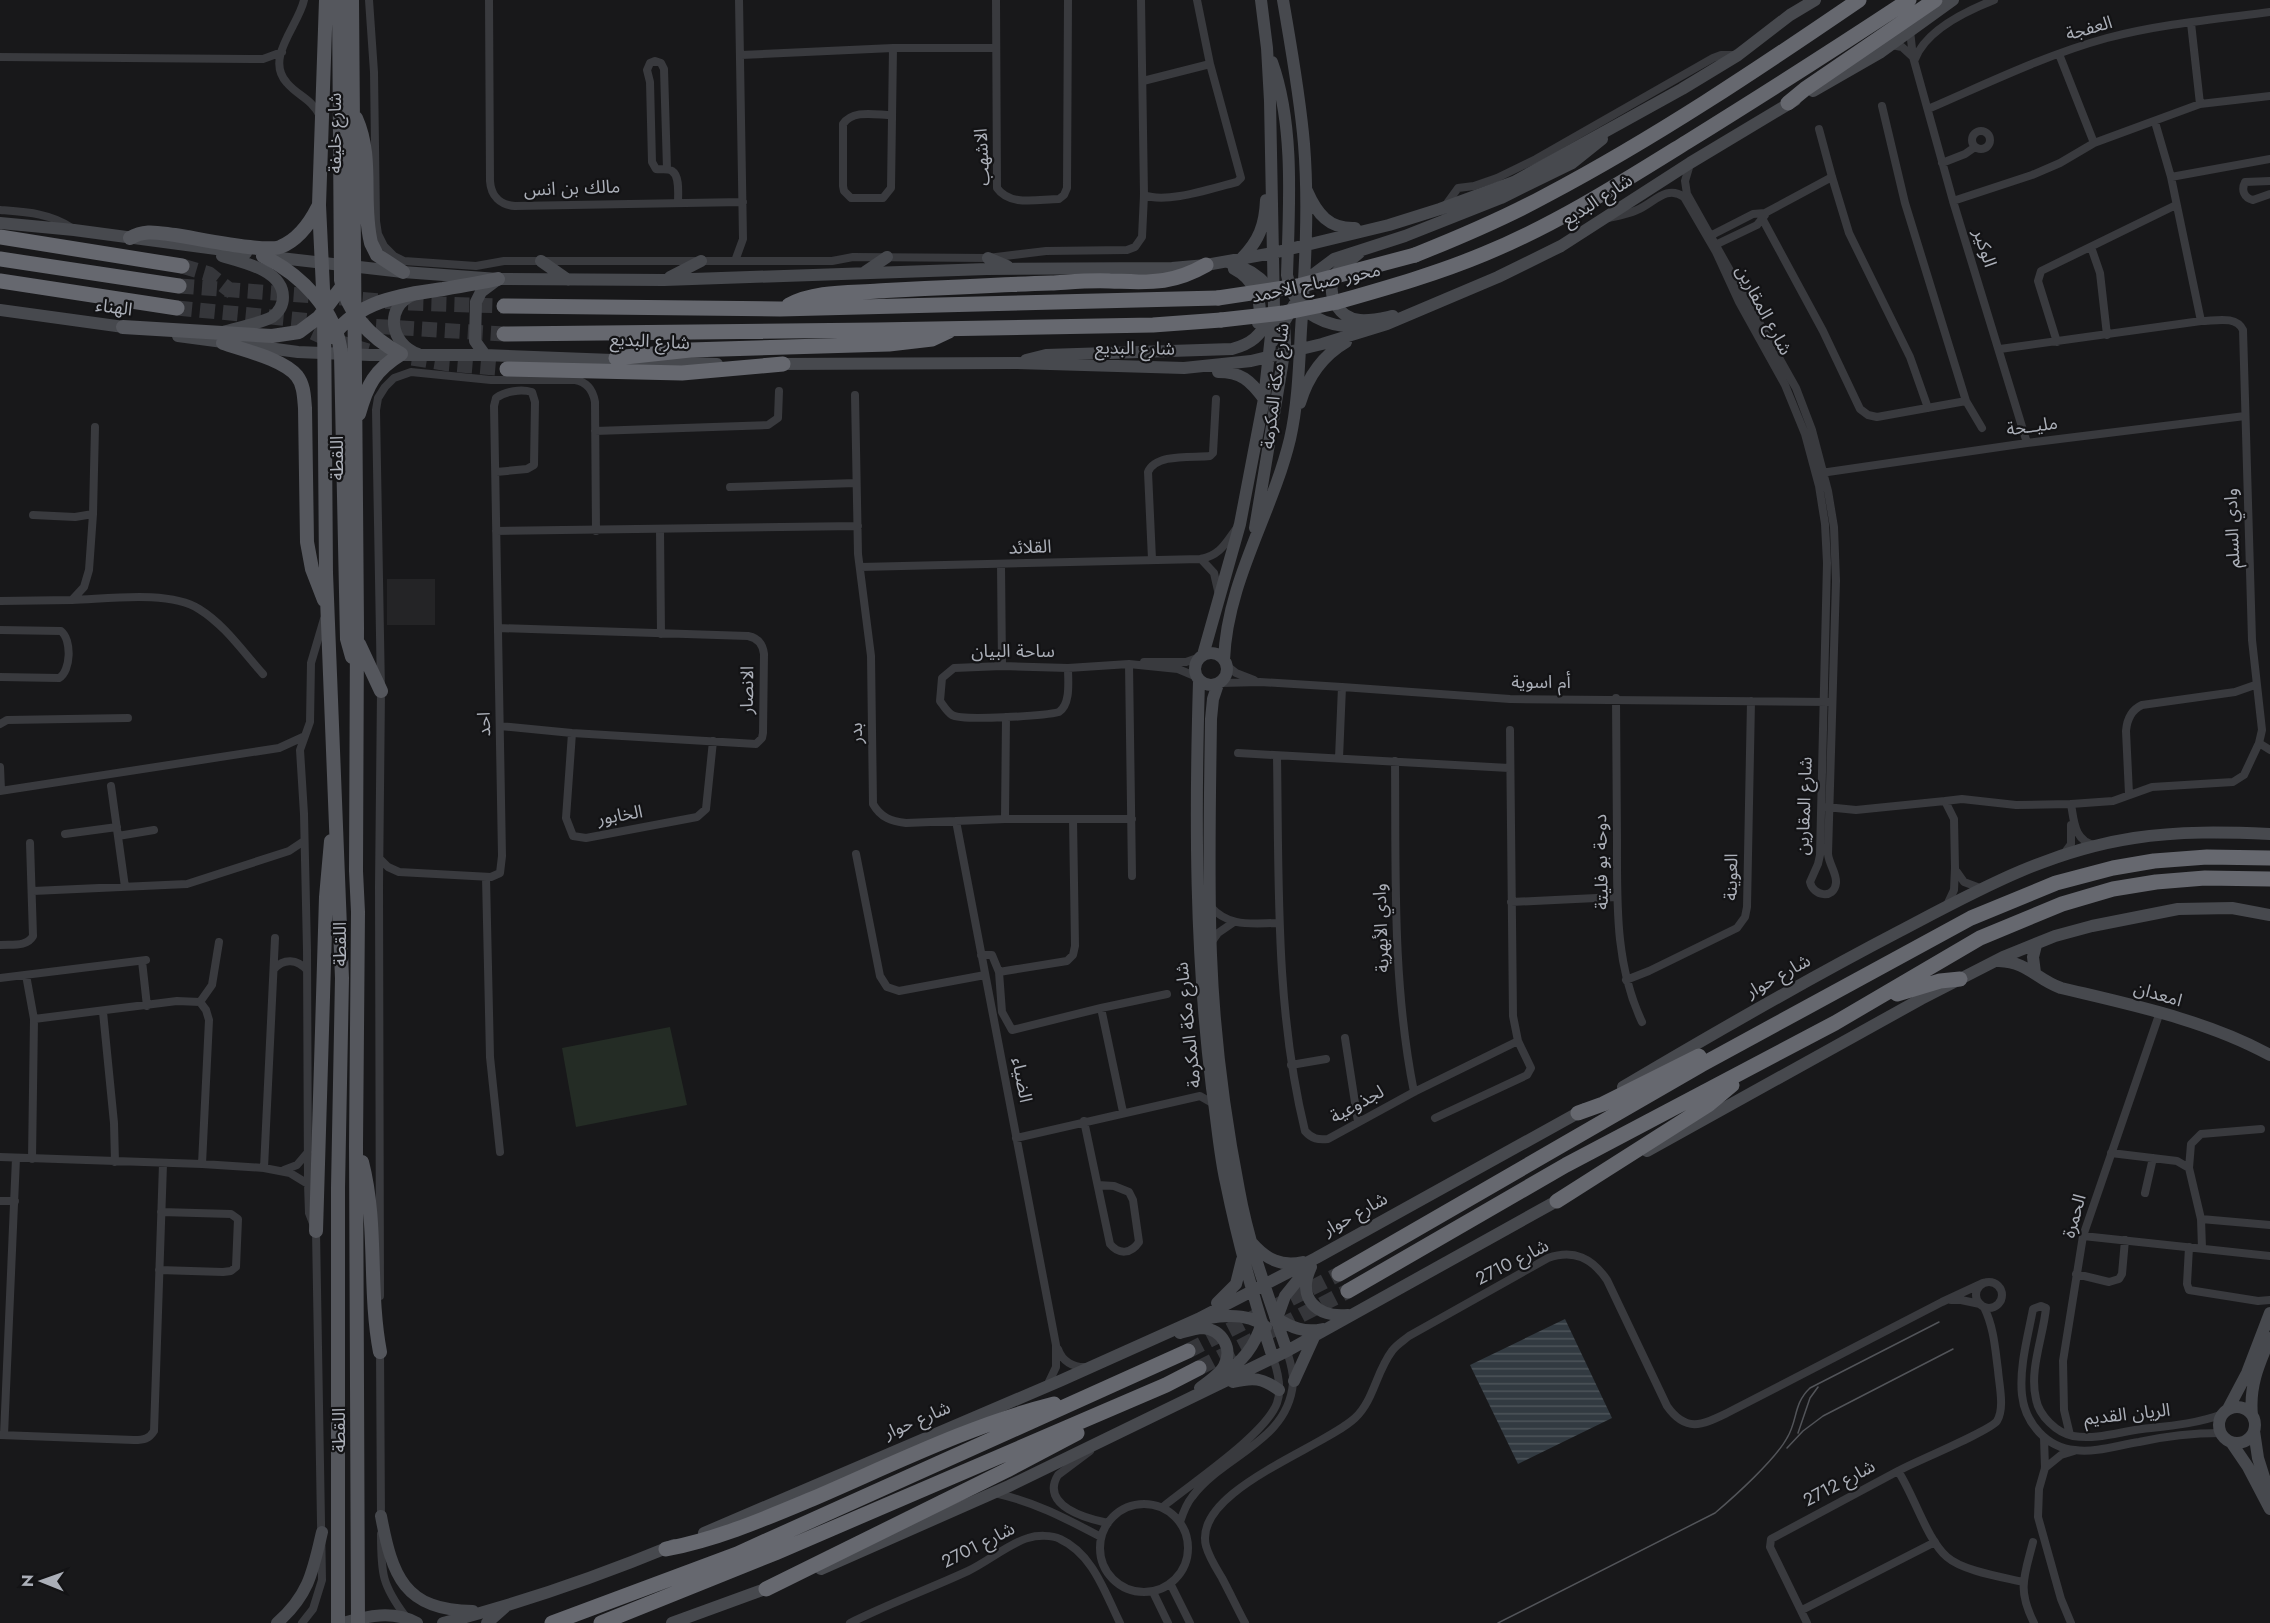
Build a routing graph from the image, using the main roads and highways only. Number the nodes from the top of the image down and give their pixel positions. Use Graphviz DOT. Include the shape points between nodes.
graph roads {
  1 [pos="326,0"];
  2 [pos="339,0"];
  3 [pos="352,0"];
  4 [pos="1261,0"];
  5 [pos="1283,0"];
  6 [pos="1815,0"];
  7 [pos="1859,0"];
  8 [pos="1909,0"];
  9 [pos="1935,0"];
  10 [pos="1953,0"];
  11 [pos="1267,48"];
  12 [pos="1788,103"];
  13 [pos="352,111"];
  14 [pos="1615,126"];
  15 [pos="1271,137"];
  16 [pos="1305,188"];
  17 [pos="319,205"];
  18 [pos="0,222"];
  19 [pos="1380,227"];
  20 [pos="0,237"];
  21 [pos="130,238"];
  22 [pos="193,247"];
  23 [pos="1367,247"];
  24 [pos="1287,249"];
  25 [pos="1306,250"];
  26 [pos="1273,253"];
  27 [pos="262,256"];
  28 [pos="887,257"];
  29 [pos="988,258"];
  30 [pos="0,259"];
  31 [pos="1240,260"];
  32 [pos="542,261"];
  33 [pos="701,261"];
  34 [pos="321,262"];
  35 [pos="1225,262"];
  36 [pos="339,264"];
  37 [pos="1206,265"];
  38 [pos="182,266"];
  39 [pos="354,266"];
  40 [pos="1011,268"];
  41 [pos="403,272"];
  42 [pos="864,273"];
  43 [pos="1418,278"];
  44 [pos="498,279"];
  45 [pos="568,280"];
  46 [pos="664,280"];
  47 [pos="0,281"];
  48 [pos="1289,284"];
  49 [pos="179,286"];
  50 [pos="342,287"];
  51 [pos="1304,288"];
  52 [pos="420,292"];
  53 [pos="1275,300"];
  54 [pos="1299,304"];
  55 [pos="504,306"];
  56 [pos="177,308"];
  57 [pos="780,309"];
  58 [pos="0,310"];
  59 [pos="324,310"];
  60 [pos="1412,313"];
  61 [pos="354,314"];
  62 [pos="1221,320"];
  63 [pos="1284,321"];
  64 [pos="1387,324"];
  65 [pos="123,327"];
  66 [pos="952,329"];
  67 [pos="337,331"];
  68 [pos="504,334"];
  69 [pos="1356,335"];
  70 [pos="222,337"];
  71 [pos="1243,346"];
  72 [pos="1300,348"];
  73 [pos="1269,352"];
  74 [pos="324,353"];
  75 [pos="1284,353"];
  76 [pos="348,354"];
  77 [pos="401,354"];
  78 [pos="485,354"];
  79 [pos="421,355"];
  80 [pos="616,358"];
  81 [pos="1017,363"];
  82 [pos="783,364"];
  83 [pos="1136,368"];
  84 [pos="507,369"];
  85 [pos="1264,399"];
  86 [pos="355,427"];
  87 [pos="1290,436"];
  88 [pos="1254,538"];
  89 [pos="328,607"];
  90 [pos="357,641"];
  91 [pos="1201,656"];
  92 [pos="1226,663"];
  93 [pos="356,674"];
  94 [pos="1198,679"];
  95 [pos="1219,684"];
  96 [pos="381,691"];
  97 [pos="336,812"];
  98 [pos="2270,834"];
  99 [pos="2270,858"];
  100 [pos="2270,879"];
  101 [pos="2270,915"];
  102 [pos="2036,945"];
  103 [pos="1996,961"];
  104 [pos="2035,973"];
  105 [pos="1960,979"];
  106 [pos="1874,1000"];
  107 [pos="1755,1036"];
  108 [pos="2270,1055"];
  109 [pos="1766,1059"];
  110 [pos="1578,1113"];
  111 [pos="319,1115"];
  112 [pos="356,1146"];
  113 [pos="308,1147"];
  114 [pos="1557,1201"];
  115 [pos="316,1231"];
  116 [pos="1251,1242"];
  117 [pos="1243,1257"];
  118 [pos="1316,1258"];
  119 [pos="1339,1274"];
  120 [pos="1263,1285"];
  121 [pos="1251,1291"];
  122 [pos="1348,1291"];
  123 [pos="1264,1307"];
  124 [pos="1354,1314"];
  125 [pos="2269,1315"];
  126 [pos="1276,1318"];
  127 [pos="1198,1319"];
  128 [pos="1262,1323"];
  129 [pos="1330,1328"];
  130 [pos="1274,1333"];
  131 [pos="1314,1337"];
  132 [pos="1159,1338"];
  133 [pos="2270,1338"];
  134 [pos="1188,1351"];
  135 [pos="1287,1351"];
  136 [pos="380,1352"];
  137 [pos="1273,1358"];
  138 [pos="1199,1368"];
  139 [pos="1294,1381"];
  140 [pos="1166,1385"];
  141 [pos="1215,1386"];
  142 [pos="1279,1390"];
  143 [pos="1094,1394"];
  144 [pos="1182,1401"];
  145 [pos="2225,1412"];
  146 [pos="2252,1414"];
  147 [pos="2254,1431"];
  148 [pos="2231,1442"];
  149 [pos="2270,1496"];
  150 [pos="2270,1509"];
  151 [pos="381,1516"];
  152 [pos="322,1532"];
  153 [pos="666,1549"];
  154 [pos="766,1589"];
  155 [pos="487,1617"];
  156 [pos="411,1620"];
  157 [pos="358,1621"];
  158 [pos="277,1623"];
  159 [pos="340,1623"];
  160 [pos="443,1623"];
  161 [pos="552,1623"];
  162 [pos="601,1623"];
  163 [pos="672,1623"];
  1 -- 17 [label="main road, شارع خليفة"];
  2 -- 36 [label="main road"];
  3 -- 13 [label="main road, شارع خليفة"];
  4 -- 11 [label="main road, شارع مكة المكرمة"];
  5 -- 16 [label="main road, شارع مكة المكرمة" via="1301,120"];
  6 -- 14 [label="main road" via="1738,55"];
  7 -- 57 [label="highway, شارع البديع, bridge" via="1618,156 1527,205 1415,255 1298,286 1218,298"];
  8 -- 43 [label="highway, شارع البديع" via="1573,210 1483,254"];
  9 -- 12 [label="highway"];
  10 -- 12 [label="main road, شارع البديع" via="1860,65"];
  11 -- 15 [label="main road, شارع مكة المكرمة"];
  11 -- 24 [label="main road" via="1277,77 1287,138"];
  12 -- 60 [label="main road, شارع البديع" via="1580,236"];
  13 -- 39 [label="main road, شارع خليفة"];
  13 -- 41 [label="main road" via="365,146 371,243 377,255"];
  14 -- 19 [label="main road" via="1533,173"];
  14 -- 23 [label="main road" via="1572,163 1511,193 1437,224"];
  15 -- 26 [label="main road, شارع مكة المكرمة"];
  15 -- 31 [label="main road" via="1266,150 1262,232"];
  16 -- 19 [label="main road" via="1327,222 1348,228"];
  16 -- 25 [label="main road, شارع مكة المكرمة"];
  17 -- 21 [label="main road" via="305,227 278,248 147,231"];
  17 -- 34 [label="main road, شارع خليفة"];
  18 -- 21 [label="main road"];
  19 -- 25 [label="main road"];
  20 -- 38 [label="highway"];
  21 -- 22 [label="main road"];
  22 -- 27 [label="main road"];
  22 -- 70 [label="main road" via="250,265 269,274 280,286 282,303 272,316"];
  23 -- 51 [label="main road" via="1323,266"];
  23 -- 60 [label="main road" via="1334,277 1332,289 1340,310 1360,320"];
  24 -- 25 [label="main road"];
  24 -- 26 [label="main road"];
  24 -- 48 [label="main road"];
  25 -- 48 [label="main road"];
  25 -- 51 [label="main road, شارع مكة المكرمة"];
  26 -- 31 [label="main road"];
  26 -- 53 [label="main road, شارع مكة المكرمة"];
  27 -- 34 [label="main road"];
  27 -- 59 [label="main road" via="300,280"];
  28 -- 42 [label="main road"];
  29 -- 40 [label="main road"];
  30 -- 49 [label="highway, الهناء"];
  31 -- 35 [label="main road"];
  32 -- 45 [label="main road"];
  33 -- 46 [label="main road"];
  34 -- 36 [label="main road"];
  34 -- 59 [label="main road, اللقطة"];
  35 -- 37 [label="main road"];
  35 -- 53 [label="main road" via="1254,273"];
  36 -- 39 [label="main road"];
  36 -- 50 [label="main road"];
  37 -- 40 [label="main road"];
  37 -- 57 [label="highway" via="1185,276 1157,282 980,285 836,294 808,298"];
  37 -- 71 [label="main road" via="1238,271 1253,286 1259,318"];
  39 -- 41 [label="main road"];
  39 -- 50 [label="main road"];
  39 -- 61 [label="main road, اللقطة"];
  40 -- 42 [label="main road"];
  41 -- 44 [label="main road"];
  42 -- 46 [label="main road"];
  43 -- 62 [label="highway, محور صباح الاحمد, bridge" via="1308,308"];
  44 -- 45 [label="main road"];
  44 -- 52 [label="main road"];
  44 -- 78 [label="main road" via="481,292 476,302 475,341"];
  45 -- 46 [label="main road"];
  47 -- 56 [label="highway, الهناء"];
  48 -- 53 [label="main road"];
  48 -- 54 [label="main road"];
  50 -- 59 [label="main road"];
  50 -- 61 [label="main road"];
  51 -- 54 [label="main road, شارع مكة المكرمة"];
  52 -- 61 [label="main road" via="386,299"];
  52 -- 79 [label="main road" via="400,303 393,324 401,344"];
  53 -- 63 [label="main road"];
  53 -- 71 [label="main road" via="1257,337"];
  53 -- 73 [label="main road, شارع مكة المكرمة"];
  54 -- 63 [label="main road"];
  54 -- 64 [label="main road" via="1319,319 1340,326"];
  54 -- 72 [label="main road, شارع مكة المكرمة"];
  55 -- 57 [label="highway, شارع البديع"];
  58 -- 65 [label="main road, الهناء"];
  59 -- 67 [label="main road"];
  59 -- 70 [label="main road" via="299,332"];
  59 -- 74 [label="main road, اللقطة"];
  60 -- 64 [label="main road, شارع البديع"];
  61 -- 67 [label="main road"];
  61 -- 76 [label="main road, اللقطة"];
  61 -- 77 [label="main road" via="378,340"];
  62 -- 66 [label="highway, شارع البديع"];
  63 -- 73 [label="main road"];
  63 -- 75 [label="main road"];
  64 -- 69 [label="main road, شارع البديع"];
  65 -- 70 [label="main road"];
  66 -- 68 [label="highway, شارع البديع"];
  66 -- 80 [label="highway" via="932,339 895,344 690,350"];
  67 -- 74 [label="main road"];
  67 -- 76 [label="main road"];
  69 -- 72 [label="main road, شارع البديع"];
  69 -- 87 [label="main road" via="1319,364 1300,400"];
  70 -- 74 [label="main road, شارع البديع"];
  70 -- 89 [label="main road" via="286,367 302,386 308,549 316,583"];
  71 -- 81 [label="main road" via="1210,351 1046,355"];
  72 -- 75 [label="main road, شارع البديع"];
  72 -- 87 [label="main road, شارع مكة المكرمة"];
  73 -- 75 [label="main road, شارع البديع"];
  73 -- 83 [label="main road, شارع البديع" via="1205,367"];
  73 -- 85 [label="main road, شارع مكة المكرمة"];
  74 -- 76 [label="main road, شارع البديع"];
  74 -- 89 [label="main road, اللقطة"];
  75 -- 88 [label="main road"];
  76 -- 77 [label="main road, شارع البديع"];
  76 -- 86 [label="main road, اللقطة"];
  76 -- 93 [label="main road" via="347,639"];
  77 -- 79 [label="main road, شارع البديع"];
  77 -- 86 [label="main road" via="376,374"];
  78 -- 79 [label="main road, شارع البديع"];
  78 -- 80 [label="main road, شارع البديع"];
  80 -- 82 [label="main road, شارع البديع" via="661,363"];
  81 -- 82 [label="main road, شارع البديع"];
  81 -- 83 [label="main road, شارع البديع"];
  82 -- 84 [label="highway" via="682,373"];
  83 -- 85 [label="main road" via="1155,373 1234,372"];
  85 -- 91 [label="main road, شارع مكة المكرمة" via="1240,524"];
  86 -- 90 [label="main road, اللقطة"];
  87 -- 88 [label="main road, شارع مكة المكرمة" via="1272,499"];
  88 -- 92 [label="main road, شارع مكة المكرمة" via="1228,618"];
  89 -- 97 [label="main road, اللقطة"];
  90 -- 93 [label="main road, اللقطة"];
  90 -- 96 [label="main road"];
  91 -- 92 [label="main road" via="1214,653"];
  91 -- 94 [label="main road" via="1195,666"];
  92 -- 95 [label="main road" via="1227,672"];
  93 -- 112 [label="main road, اللقطة"];
  94 -- 95 [label="main road" via="1208,686"];
  94 -- 117 [label="main road, شارع مكة المكرمة" via="1198,948 1225,1181"];
  95 -- 116 [label="main road, شارع مكة المكرمة" via="1211,719 1211,944 1222,1078"];
  97 -- 111 [label="main road" via="326,881"];
  97 -- 159 [label="main road, اللقطة" via="342,978 338,1188"];
  98 -- 110 [label="main road, شارع حوار" via="2134,838 2018,872 1947,905"];
  99 -- 107 [label="highway" via="2154,861 2056,883 1971,918"];
  100 -- 106 [label="highway" via="2156,882 2062,904 1980,938"];
  101 -- 102 [label="main road" via="2232,908 2178,909 2092,926"];
  102 -- 103 [label="main road"];
  102 -- 104 [label="main road"];
  103 -- 104 [label="main road, امعدان" via="2019,963"];
  103 -- 105 [label="main road"];
  104 -- 108 [label="main road, امعدان" via="2061,988 2204,1026"];
  105 -- 106 [label="highway"];
  105 -- 114 [label="main road"];
  106 -- 109 [label="highway"];
  107 -- 110 [label="highway" via="1714,1049"];
  107 -- 119 [label="highway"];
  109 -- 114 [label="highway" via="1708,1105"];
  109 -- 122 [label="highway" via="1566,1165"];
  110 -- 118 [label="main road, شارع حوار"];
  111 -- 113 [label="main road"];
  111 -- 115 [label="main road"];
  112 -- 136 [label="main road" via="368,1191 374,1312"];
  112 -- 157 [label="main road, اللقطة"];
  114 -- 124 [label="main road"];
  116 -- 118 [label="main road" via="1274,1261 1296,1263"];
  116 -- 120 [label="main road, شارع مكة المكرمة"];
  117 -- 121 [label="main road, شارع مكة المكرمة"];
  117 -- 127 [label="main road" via="1230,1293"];
  118 -- 120 [label="main road, شارع حوار"];
  118 -- 124 [label="main road" via="1306,1283 1310,1301 1325,1314"];
  118 -- 126 [label="main road" via="1285,1296"];
  120 -- 121 [label="main road, شارع حوار"];
  120 -- 123 [label="main road"];
  120 -- 126 [label="main road, شارع مكة المكرمة"];
  121 -- 123 [label="main road"];
  121 -- 127 [label="main road, شارع حوار"];
  121 -- 128 [label="main road, شارع مكة المكرمة"];
  123 -- 126 [label="main road"];
  123 -- 128 [label="main road"];
  124 -- 129 [label="main road"];
  125 -- 145 [label="main road" via="2247,1373"];
  126 -- 129 [label="main road" via="1296,1329"];
  126 -- 130 [label="main road"];
  126 -- 135 [label="main road, شارع مكة المكرمة"];
  127 -- 128 [label="main road" via="1225,1316"];
  127 -- 132 [label="main road, شارع حوار"];
  128 -- 130 [label="main road"];
  128 -- 137 [label="main road, شارع مكة المكرمة"];
  128 -- 144 [label="main road" via="1252,1347 1238,1365"];
  129 -- 131 [label="main road"];
  130 -- 135 [label="main road"];
  130 -- 137 [label="main road"];
  131 -- 135 [label="main road"];
  131 -- 139 [label="main road"];
  132 -- 144 [label="main road" via="1202,1328 1213,1330 1226,1342 1224,1368"];
  132 -- 153 [label="main road, شارع حوار"];
  133 -- 146 [label="main road" via="2253,1383"];
  134 -- 143 [label="highway"];
  135 -- 137 [label="main road"];
  137 -- 141 [label="main road"];
  138 -- 140 [label="highway"];
  140 -- 154 [label="highway" via="1007,1470"];
  140 -- 162 [label="highway" via="775,1553"];
  141 -- 142 [label="main road" via="1261,1379"];
  141 -- 144 [label="main road"];
  143 -- 153 [label="highway" via="1027,1411 750,1525"];
  143 -- 161 [label="highway" via="737,1554"];
  144 -- 154 [label="main road" via="995,1493"];
  145 -- 146 [label="main road" via="2241,1407"];
  145 -- 148 [label="main road" via="2219,1423 2221,1433"];
  146 -- 147 [label="main road"];
  147 -- 148 [label="main road" via="2247,1440"];
  147 -- 149 [label="main road"];
  148 -- 150 [label="main road"];
  151 -- 155 [label="main road" via="392,1564 409,1590 432,1606"];
  152 -- 158 [label="main road" via="309,1584 295,1606"];
  153 -- 155 [label="main road, شارع حوار" via="506,1606"];
  154 -- 163 [label="main road"];
  155 -- 160 [label="main road, شارع حوار"];
  156 -- 157 [label="main road" via="390,1615"];
  157 -- 159 [label="main road"];
}
